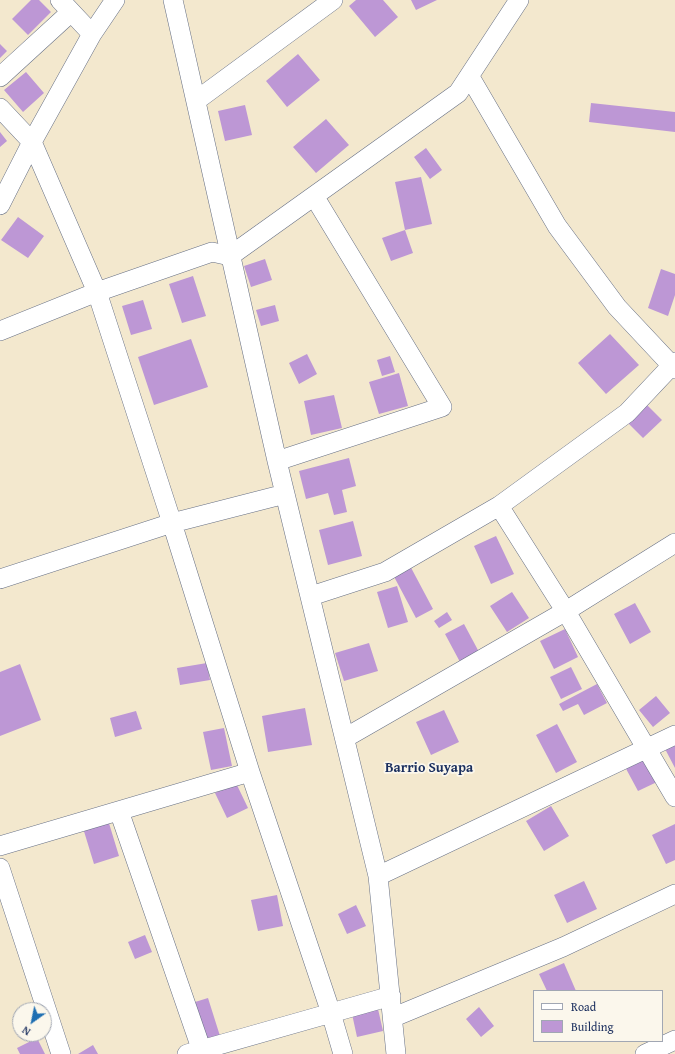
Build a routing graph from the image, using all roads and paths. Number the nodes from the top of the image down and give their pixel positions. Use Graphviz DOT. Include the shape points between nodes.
graph roads {
  1 [pos="116,0"];
  2 [pos="173,0"];
  3 [pos="333,0"];
  4 [pos="519,0"];
  5 [pos="65,6"];
  6 [pos="92,34"];
  7 [pos="470,76"];
  8 [pos="0,77"];
  9 [pos="197,100"];
  10 [pos="0,108"];
  11 [pos="32,142"];
  12 [pos="314,196"];
  13 [pos="0,206"];
  14 [pos="230,256"];
  15 [pos="97,292"];
  16 [pos="0,331"];
  17 [pos="674,365"];
  18 [pos="277,461"];
  19 [pos="285,494"];
  20 [pos="499,506"];
  21 [pos="172,522"];
  22 [pos="675,543"];
  23 [pos="0,579"];
  24 [pos="310,596"];
  25 [pos="566,611"];
  26 [pos="675,735"];
  27 [pos="345,738"];
  28 [pos="647,749"];
  29 [pos="250,772"];
  30 [pos="675,797"];
  31 [pos="119,811"];
  32 [pos="0,846"];
  33 [pos="0,868"];
  34 [pos="378,876"];
  35 [pos="675,894"];
  36 [pos="391,996"];
  37 [pos="331,1013"];
  38 [pos="394,1017"];
  39 [pos="675,1040"];
  40 [pos="197,1053"];
  41 [pos="61,1054"];
  42 [pos="343,1054"];
  43 [pos="396,1054"];
  44 [pos="645,1054"];
  1 -- 6 [label="street"];
  2 -- 9 [label="street"];
  3 -- 9 [label="street"];
  4 -- 7 [label="street"];
  5 -- 6 [label="street"];
  5 -- 8 [label="street"];
  6 -- 11 [label="street"];
  7 -- 12 [label="street" via="458,93"];
  7 -- 17 [label="street" via="557,226 617,307"];
  9 -- 14 [label="street"];
  10 -- 11 [label="street"];
  11 -- 13 [label="street"];
  11 -- 15 [label="street"];
  12 -- 14 [label="street"];
  12 -- 18 [label="street" via="442,407"];
  14 -- 15 [label="street" via="212,252"];
  14 -- 18 [label="street"];
  15 -- 16 [label="street"];
  15 -- 21 [label="street"];
  17 -- 20 [label="street" via="627,413"];
  18 -- 19 [label="street"];
  19 -- 21 [label="street"];
  19 -- 24 [label="street"];
  20 -- 24 [label="street" via="385,572"];
  20 -- 25 [label="street"];
  21 -- 23 [label="street"];
  21 -- 29 [label="street"];
  22 -- 25 [label="street"];
  24 -- 27 [label="street"];
  25 -- 27 [label="street"];
  25 -- 28 [label="street"];
  26 -- 28 [label="street"];
  27 -- 34 [label="street"];
  28 -- 30 [label="street"];
  28 -- 34 [label="street"];
  29 -- 31 [label="street"];
  29 -- 37 [label="street"];
  31 -- 32 [label="street"];
  31 -- 40 [label="street"];
  33 -- 41 [label="street"];
  34 -- 36 [label="street"];
  35 -- 38 [label="street" via="563,948"];
  36 -- 37 [label="street"];
  36 -- 38 [label="street"];
  37 -- 40 [label="street"];
  37 -- 42 [label="street"];
  38 -- 43 [label="street"];
  39 -- 44 [label="street"];
}
